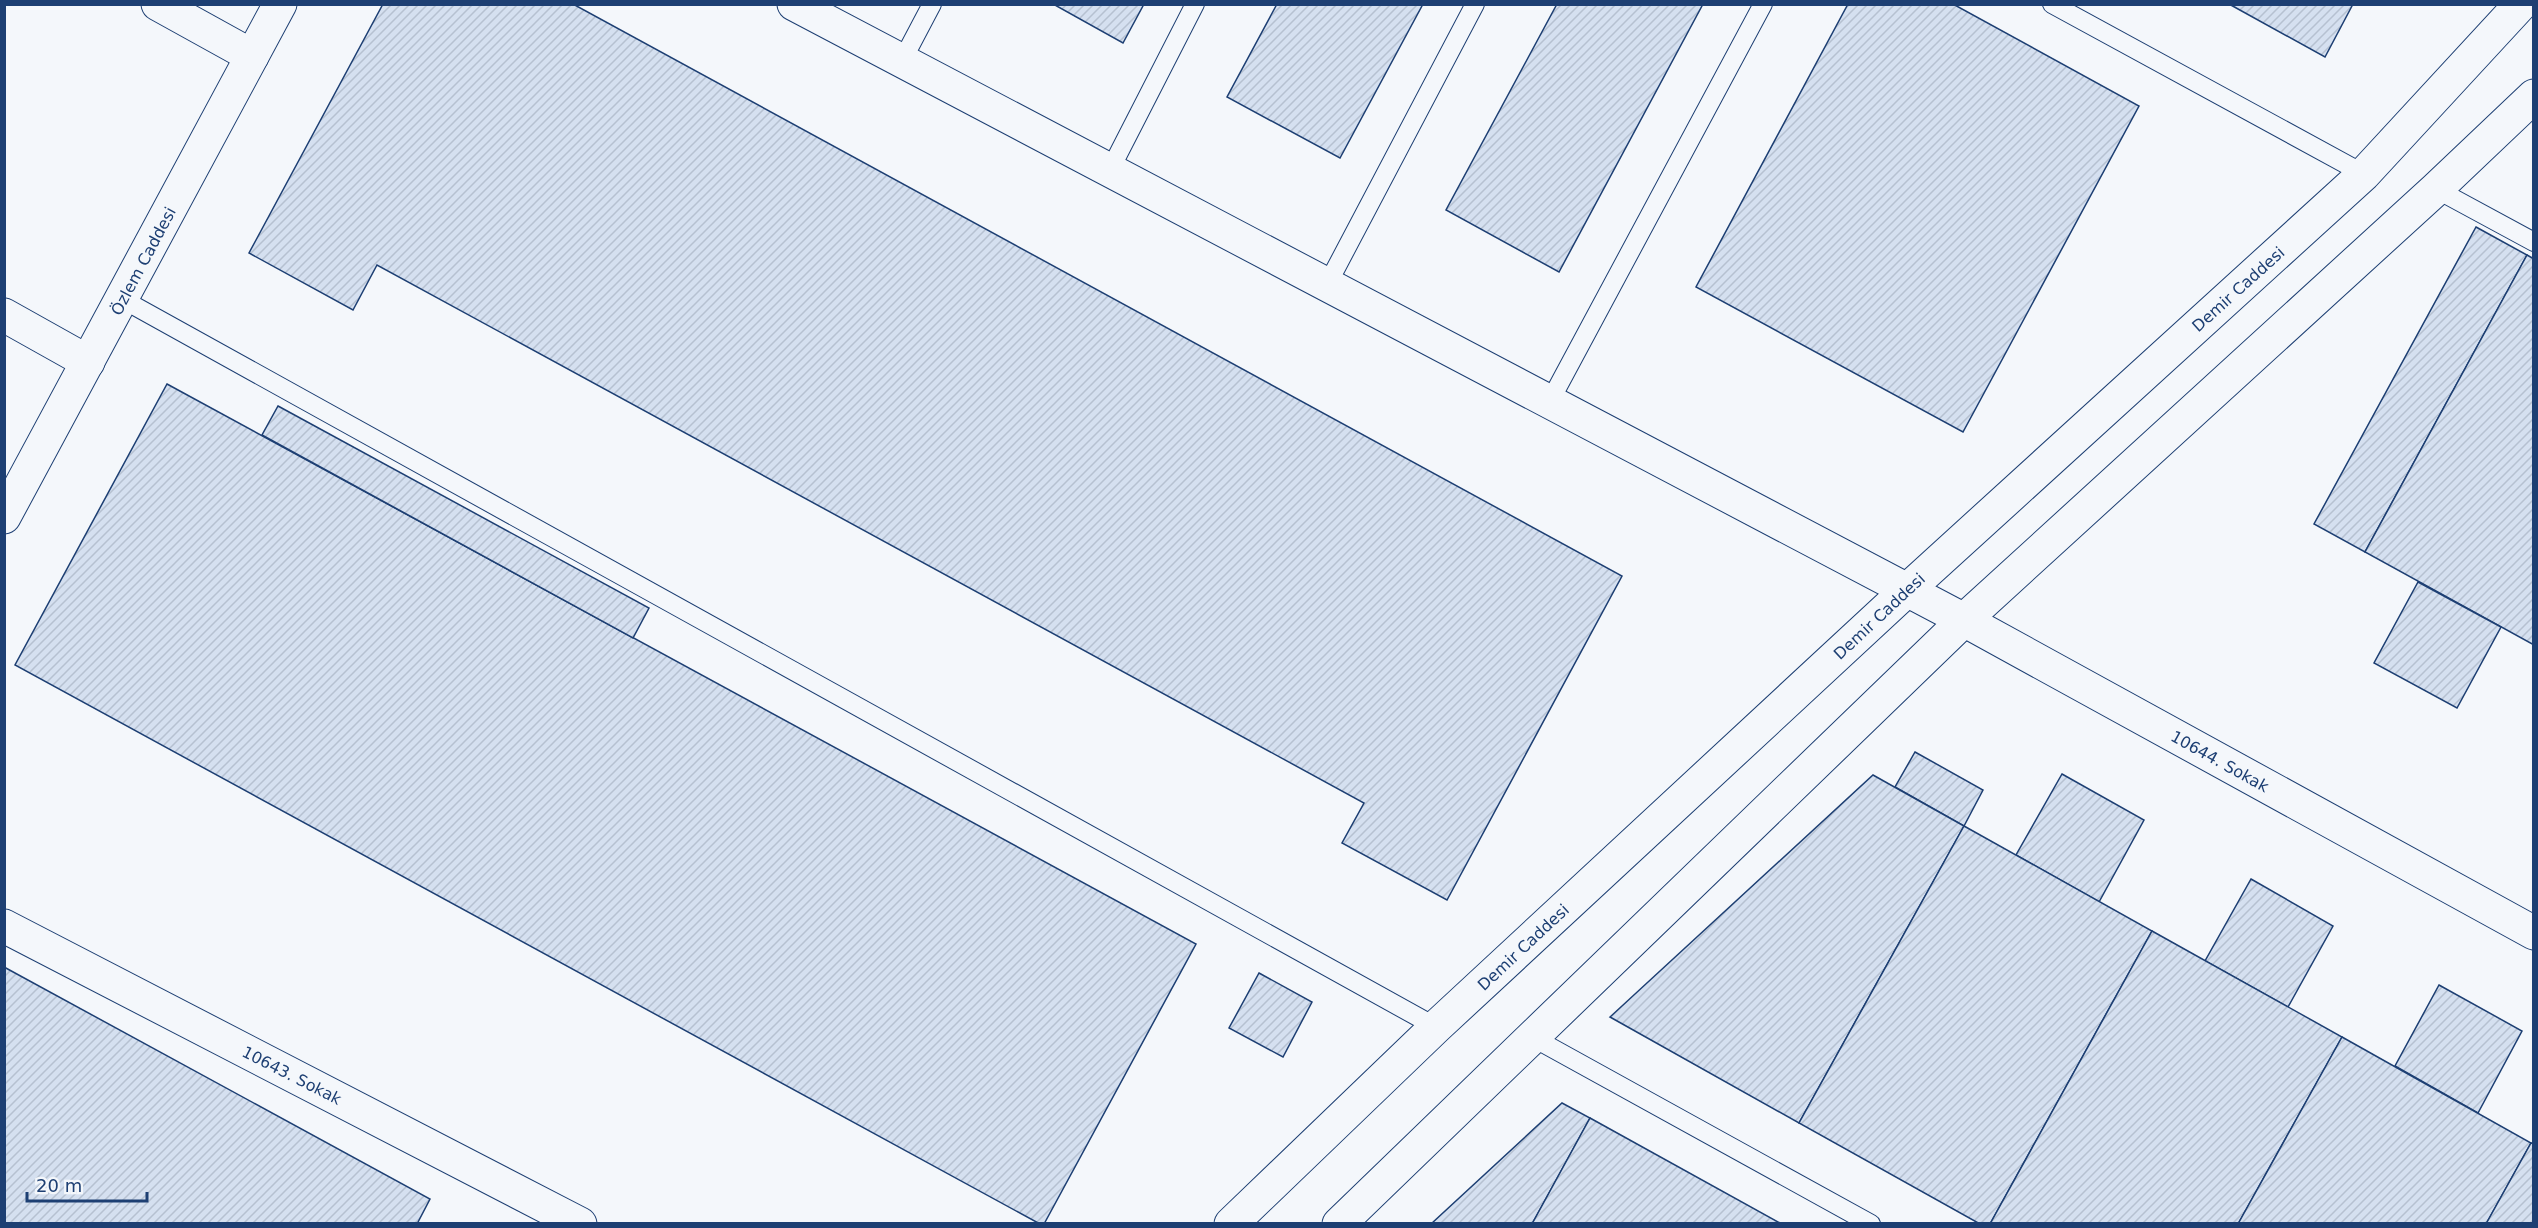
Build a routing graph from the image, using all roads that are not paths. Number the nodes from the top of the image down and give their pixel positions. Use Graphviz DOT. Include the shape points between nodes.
graph roads {
  1 [pos="158,4"];
  2 [pos="280,4"];
  3 [pos="794,4"];
  4 [pos="932,4"];
  5 [pos="1195,4"];
  6 [pos="1475,4"];
  7 [pos="1763,4"];
  8 [pos="2052,4"];
  9 [pos="2521,4"];
  10 [pos="252,56"];
  11 [pos="902,61"];
  12 [pos="2534,96"];
  13 [pos="1110,170"];
  14 [pos="2364,174"];
  15 [pos="2436,189"];
  16 [pos="2534,242"];
  17 [pos="1328,285"];
  18 [pos="122,299"];
  19 [pos="4,315"];
  20 [pos="88,362"];
  21 [pos="1549,403"];
  22 [pos="4,517"];
  23 [pos="1906,591"];
  24 [pos="1964,620"];
  25 [pos="4,926"];
  26 [pos="2534,933"];
  27 [pos="1436,1027"];
  28 [pos="1532,1037"];
  29 [pos="580,1224"];
  30 [pos="1231,1224"];
  31 [pos="1339,1224"];
  32 [pos="1871,1224"];
  1 -- 10 [label="street"];
  2 -- 10 [label="street, Özlem Caddesi"];
  3 -- 11 [label="street, 10644. Sokak"];
  4 -- 11 [label="lane"];
  5 -- 13 [label="lane"];
  6 -- 17 [label="lane"];
  7 -- 21 [label="lane"];
  8 -- 14 [label="lane"];
  9 -- 14 [label="street, Demir Caddesi"];
  10 -- 18 [label="street, Özlem Caddesi"];
  11 -- 13 [label="street, 10644. Sokak"];
  12 -- 15 [label="street"];
  13 -- 17 [label="street, 10644. Sokak"];
  14 -- 23 [label="street, Demir Caddesi"];
  15 -- 16 [label="lane"];
  15 -- 24 [label="street"];
  17 -- 21 [label="street, 10644. Sokak"];
  18 -- 20 [label="street, Özlem Caddesi"];
  18 -- 27 [label="lane"];
  19 -- 20 [label="street"];
  20 -- 22 [label="street, Özlem Caddesi"];
  21 -- 23 [label="street, 10644. Sokak"];
  23 -- 24 [label="street, 10644. Sokak"];
  23 -- 27 [label="street, Demir Caddesi"];
  24 -- 26 [label="street, 10644. Sokak"];
  24 -- 28 [label="street"];
  25 -- 29 [label="street, 10643. Sokak"];
  27 -- 30 [label="street, Demir Caddesi"];
  28 -- 31 [label="street"];
  28 -- 32 [label="lane"];
}
